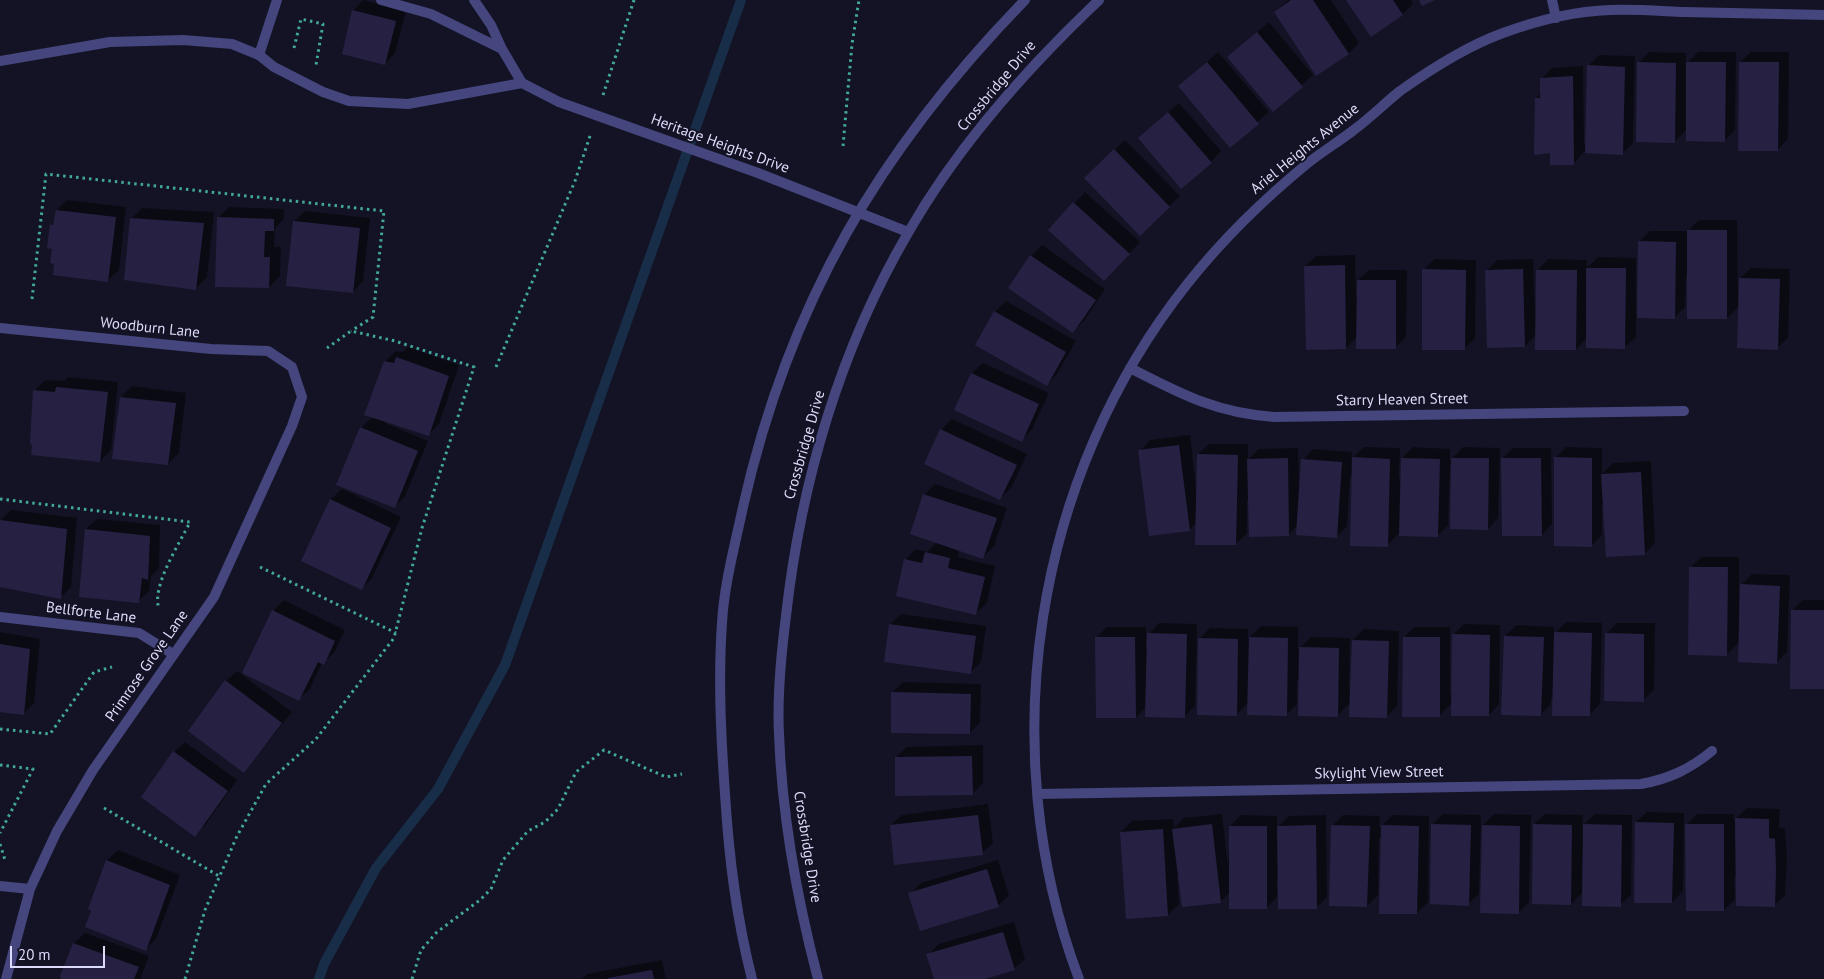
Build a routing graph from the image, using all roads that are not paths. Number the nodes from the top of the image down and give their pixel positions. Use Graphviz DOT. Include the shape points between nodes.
graph roads {
  1 [pos="277,0"];
  2 [pos="381,0"];
  3 [pos="474,0"];
  4 [pos="1025,0"];
  5 [pos="1099,0"];
  6 [pos="1552,0"];
  7 [pos="1824,15"];
  8 [pos="1556,18"];
  9 [pos="502,49"];
  10 [pos="259,55"];
  11 [pos="0,61"];
  12 [pos="522,83"];
  13 [pos="858,211"];
  14 [pos="908,232"];
  15 [pos="0,328"];
  16 [pos="292,367"];
  17 [pos="1130,368"];
  18 [pos="1684,411"];
  19 [pos="0,617"];
  20 [pos="173,654"];
  21 [pos="1712,751"];
  22 [pos="1037,794"];
  23 [pos="0,886"];
  24 [pos="30,889"];
  25 [pos="6,979"];
  26 [pos="752,979"];
  27 [pos="818,979"];
  28 [pos="1079,979"];
  1 -- 10 [label="street"];
  2 -- 9 [label="street" via="431,14"];
  3 -- 9 [label="street"];
  4 -- 13 [label="street" via="929,108"];
  5 -- 14 [label="street, Crossbridge Drive" via="1007,94 954,163"];
  6 -- 8 [label="street"];
  7 -- 8 [label="street, Ariel Heights Avenue" via="1608,10"];
  8 -- 17 [label="street, Ariel Heights Avenue" via="1500,34 1448,60 1400,92 1310,162 1266,199 1187,283"];
  9 -- 12 [label="street"];
  10 -- 11 [label="street" via="232,44 154,40 110,42"];
  10 -- 12 [label="street" via="274,68 349,101 408,104"];
  12 -- 13 [label="street, Heritage Heights Drive, bridge" via="558,102"];
  13 -- 14 [label="street, Heritage Heights Drive"];
  13 -- 26 [label="street" via="822,276 775,389 750,477 722,620 722,770 727,842 734,897"];
  14 -- 27 [label="street, Crossbridge Drive" via="885,276 834,396 808,487 790,580 780,681 783,796 798,896"];
  15 -- 16 [label="street, Woodburn Lane" via="211,349 268,351"];
  16 -- 20 [label="street, Primrose Grove Lane" via="302,397 292,426 214,597"];
  17 -- 18 [label="street, Starry Heaven Street" via="1203,404 1249,416"];
  17 -- 22 [label="street, Ariel Heights Avenue" via="1098,430 1076,484 1046,591 1034,701"];
  19 -- 20 [label="street, Bellforte Lane" via="139,633"];
  20 -- 24 [label="street, Primrose Grove Lane" via="93,770 57,831"];
  21 -- 22 [label="street, Skylight View Street" via="1675,776 1640,784"];
  22 -- 28 [label="street, Ariel Heights Avenue" via="1047,867"];
  23 -- 24 [label="street"];
  24 -- 25 [label="street, Primrose Grove Lane"];
}
